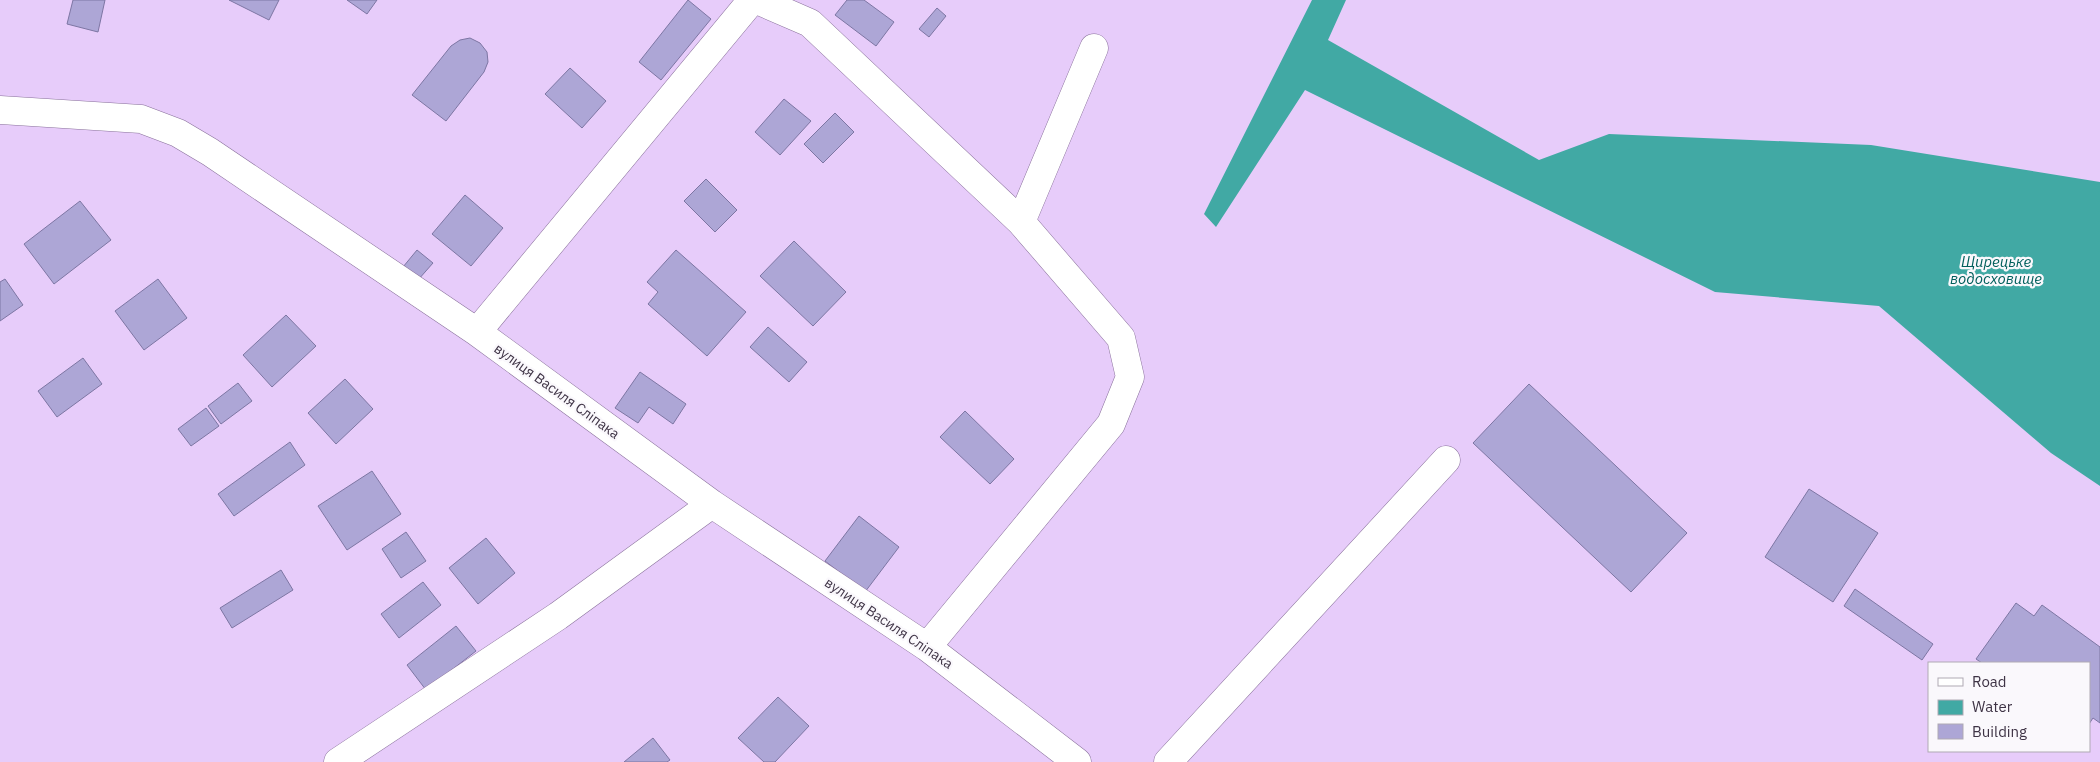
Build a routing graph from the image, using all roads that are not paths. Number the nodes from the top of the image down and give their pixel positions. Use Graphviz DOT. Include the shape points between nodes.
graph roads {
  1 [pos="752,0"];
  2 [pos="757,0"];
  3 [pos="1094,48"];
  4 [pos="0,110"];
  5 [pos="1021,222"];
  6 [pos="476,332"];
  7 [pos="1446,460"];
  8 [pos="712,504"];
  9 [pos="927,647"];
  10 [pos="338,762"];
  11 [pos="1077,762"];
  12 [pos="1168,762"];
  1 -- 6 [label="street"];
  2 -- 5 [label="street" via="810,23"];
  3 -- 5 [label="street"];
  4 -- 6 [label="street, вулиця Василя Сліпака" via="141,119 178,134 218,157"];
  5 -- 9 [label="street" via="1121,338 1130,377 1111,424"];
  6 -- 8 [label="street, вулиця Василя Сліпака"];
  7 -- 12 [label="street"];
  8 -- 9 [label="street, вулиця Василя Сліпака"];
  8 -- 10 [label="street" via="558,616"];
  9 -- 11 [label="street, вулиця Василя Сліпака"];
}
